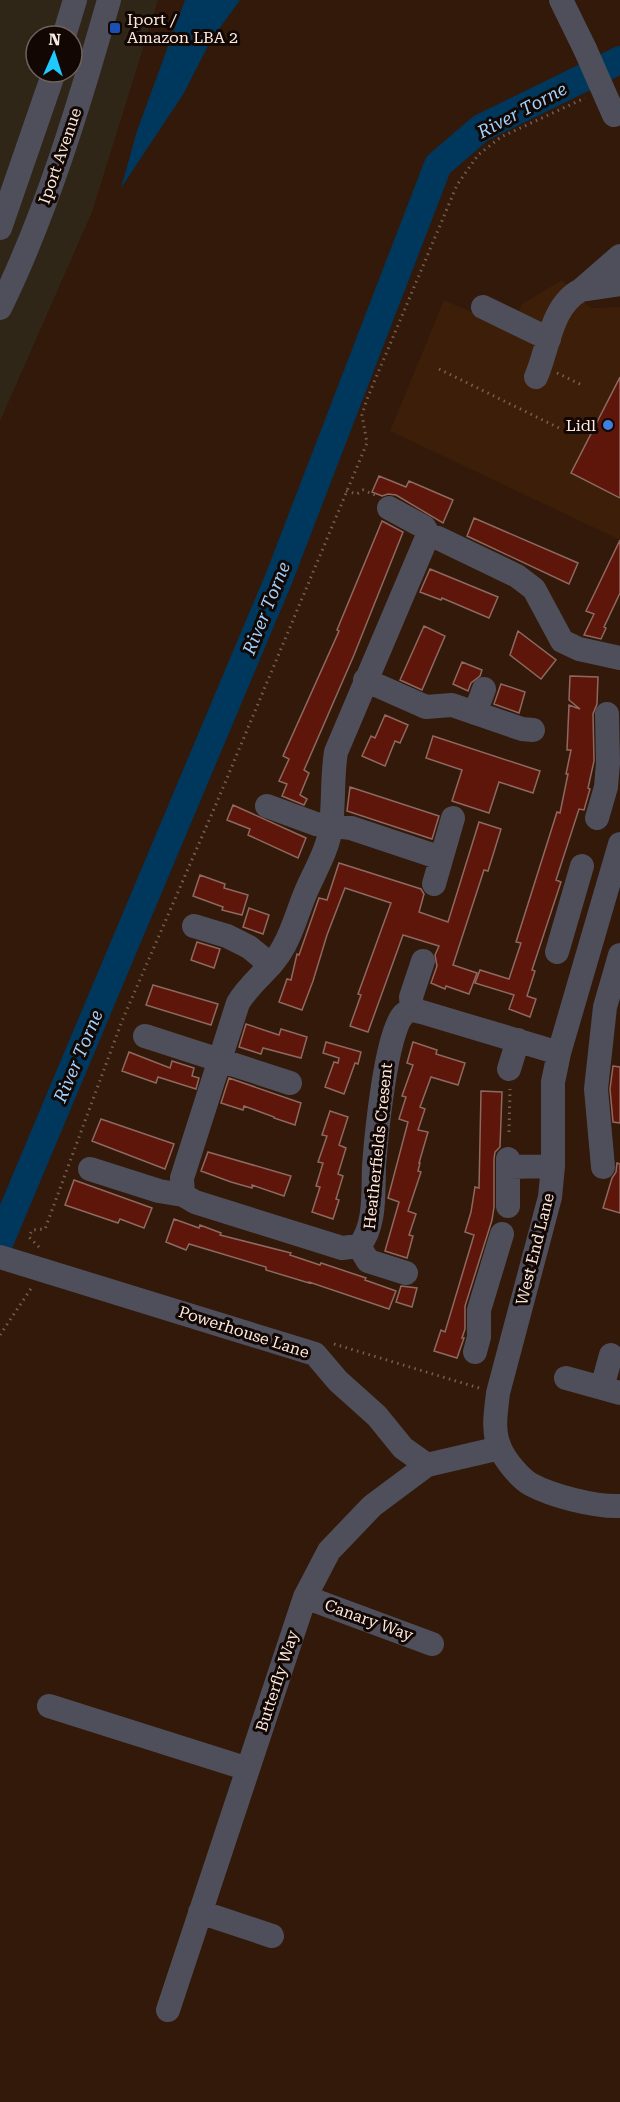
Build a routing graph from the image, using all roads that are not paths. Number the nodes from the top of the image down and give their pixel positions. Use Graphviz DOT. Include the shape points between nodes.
graph roads {
  1 [pos="75,0"];
  2 [pos="109,0"];
  3 [pos="561,0"];
  4 [pos="68,24"];
  5 [pos="50,84"];
  6 [pos="617,120"];
  7 [pos="3,214"];
  8 [pos="620,256"];
  9 [pos="620,284"];
  10 [pos="581,290"];
  11 [pos="483,307"];
  12 [pos="0,308"];
  13 [pos="549,339"];
  14 [pos="539,371"];
  15 [pos="389,508"];
  16 [pos="430,537"];
  17 [pos="620,658"];
  18 [pos="365,680"];
  19 [pos="484,689"];
  20 [pos="475,713"];
  21 [pos="607,714"];
  22 [pos="521,728"];
  23 [pos="614,763"];
  24 [pos="267,806"];
  25 [pos="453,818"];
  26 [pos="597,818"];
  27 [pos="331,825"];
  28 [pos="620,844"];
  29 [pos="441,858"];
  30 [pos="582,866"];
  31 [pos="434,884"];
  32 [pos="568,912"];
  33 [pos="598,921"];
  34 [pos="194,926"];
  35 [pos="556,952"];
  36 [pos="620,955"];
  37 [pos="423,961"];
  38 [pos="271,965"];
  39 [pos="412,1010"];
  40 [pos="145,1036"];
  41 [pos="518,1040"];
  42 [pos="559,1053"];
  43 [pos="610,1056"];
  44 [pos="219,1061"];
  45 [pos="511,1075"];
  46 [pos="290,1083"];
  47 [pos="553,1166"];
  48 [pos="603,1167"];
  49 [pos="90,1169"];
  50 [pos="183,1195"];
  51 [pos="508,1206"];
  52 [pos="502,1234"];
  53 [pos="359,1246"];
  54 [pos="28,1262"];
  55 [pos="490,1271"];
  56 [pos="406,1273"];
  57 [pos="528,1282"];
  58 [pos="475,1352"];
  59 [pos="611,1355"];
  60 [pos="566,1378"];
  61 [pos="611,1391"];
  62 [pos="500,1448"];
  63 [pos="427,1465"];
  64 [pos="620,1506"];
  65 [pos="305,1597"];
  66 [pos="432,1644"];
  67 [pos="49,1706"];
  68 [pos="248,1769"];
  69 [pos="200,1912"];
  70 [pos="272,1936"];
  71 [pos="168,2010"];
  1 -- 4 [label="street"];
  2 -- 12 [label="street, Iport Avenue" via="49,189"];
  3 -- 6 [label="street, bridge"];
  5 -- 7 [label="street, Iport Avenue"];
  8 -- 10 [label="street"];
  9 -- 10 [label="street"];
  10 -- 13 [label="street" via="564,306"];
  11 -- 13 [label="street"];
  13 -- 14 [label="street"];
  15 -- 16 [label="street" via="424,527"];
  16 -- 17 [label="street" via="517,576 534,589 562,641"];
  16 -- 18 [label="street"];
  18 -- 20 [label="street" via="426,707 452,705"];
  18 -- 27 [label="street" via="336,752"];
  19 -- 20 [label="street"];
  20 -- 22 [label="street"];
  21 -- 23 [label="street"];
  23 -- 26 [label="street"];
  24 -- 27 [label="street" via="316,824"];
  25 -- 29 [label="street"];
  27 -- 29 [label="street"];
  27 -- 38 [label="street" via="326,849 284,947"];
  28 -- 33 [label="street, West End Lane"];
  29 -- 31 [label="street"];
  30 -- 32 [label="street"];
  32 -- 33 [label="street"];
  32 -- 35 [label="street"];
  33 -- 42 [label="street, West End Lane"];
  34 -- 38 [label="street" via="249,947"];
  36 -- 43 [label="street" via="605,1007"];
  37 -- 39 [label="street" via="411,996"];
  38 -- 44 [label="street" via="247,988 238,1003"];
  39 -- 41 [label="street"];
  39 -- 53 [label="street, Heatherfields Cresent" via="405,1012 397,1023 386,1060 372,1208 367,1237"];
  40 -- 44 [label="street"];
  41 -- 42 [label="street"];
  41 -- 45 [label="street"];
  42 -- 47 [label="street, West End Lane" via="553,1082"];
  43 -- 48 [label="street" via="596,1089"];
  44 -- 46 [label="street"];
  44 -- 50 [label="street" via="182,1178"];
  47 -- 51 [label="street" via="508,1163"];
  47 -- 57 [label="street, West End Lane" via="550,1197"];
  49 -- 50 [label="street, Heatherfields Cresent"];
  50 -- 53 [label="street, Heatherfields Cresent" via="342,1248"];
  52 -- 55 [label="street"];
  53 -- 56 [label="street" via="368,1261"];
  54 -- 63 [label="street, Powerhouse Lane" via="315,1354 404,1448"];
  55 -- 57 [label="street"];
  55 -- 58 [label="street" via="479,1310"];
  57 -- 62 [label="street, West End Lane" via="498,1393 495,1422"];
  59 -- 61 [label="street"];
  60 -- 61 [label="street"];
  62 -- 63 [label="street, Butterfly Way"];
  62 -- 64 [label="street, West End Lane" via="529,1483 563,1496"];
  63 -- 65 [label="street, Butterfly Way" via="372,1506 329,1551"];
  65 -- 66 [label="street, Canary Way"];
  65 -- 68 [label="street, Butterfly Way"];
  67 -- 68 [label="street"];
  68 -- 69 [label="street, Butterfly Way"];
  69 -- 70 [label="street"];
  69 -- 71 [label="street, Butterfly Way"];
}
